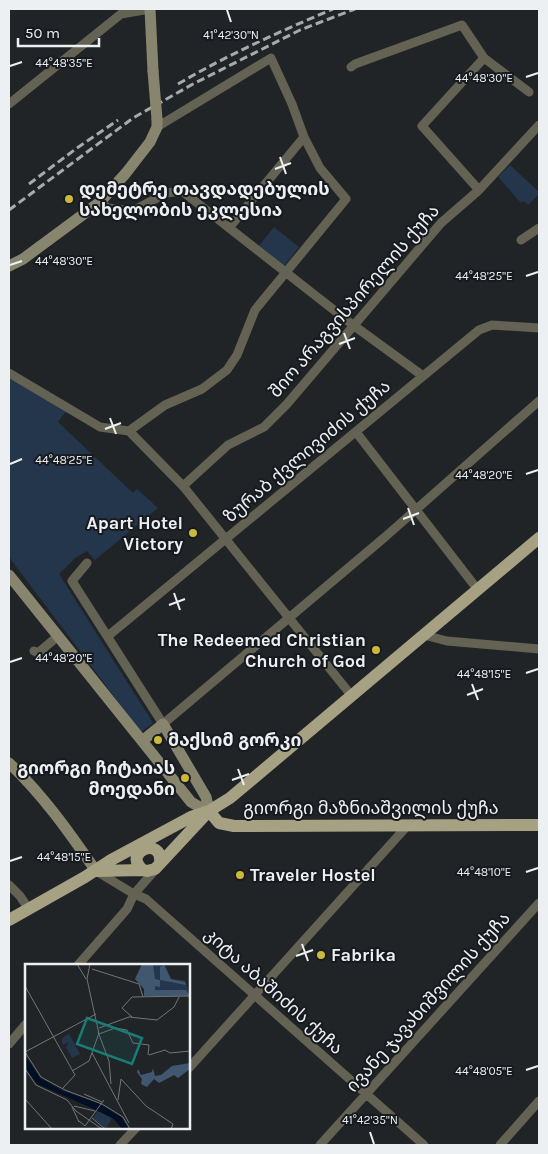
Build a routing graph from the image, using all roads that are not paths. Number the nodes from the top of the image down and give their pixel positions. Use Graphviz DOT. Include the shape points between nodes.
graph roads {
  1 [pos="150,9"];
  2 [pos="120,11"];
  3 [pos="484,58"];
  4 [pos="351,67"];
  5 [pos="529,92"];
  6 [pos="10,100"];
  7 [pos="157,123"];
  8 [pos="539,125"];
  9 [pos="304,137"];
  10 [pos="479,190"];
  11 [pos="100,202"];
  12 [pos="229,228"];
  13 [pos="539,228"];
  14 [pos="521,240"];
  15 [pos="9,266"];
  16 [pos="287,272"];
  17 [pos="353,325"];
  18 [pos="539,328"];
  19 [pos="9,373"];
  20 [pos="423,376"];
  21 [pos="538,405"];
  22 [pos="129,431"];
  23 [pos="356,432"];
  24 [pos="183,486"];
  25 [pos="417,509"];
  26 [pos="539,538"];
  27 [pos="226,539"];
  28 [pos="88,563"];
  29 [pos="9,575"];
  30 [pos="478,590"];
  31 [pos="289,619"];
  32 [pos="424,635"];
  33 [pos="58,636"];
  34 [pos="108,636"];
  35 [pos="539,649"];
  36 [pos="34,651"];
  37 [pos="351,695"];
  38 [pos="163,724"];
  39 [pos="142,741"];
  40 [pos="9,763"];
  41 [pos="226,800"];
  42 [pos="191,802"];
  43 [pos="208,811"];
  44 [pos="194,821"];
  45 [pos="220,823"];
  46 [pos="408,825"];
  47 [pos="539,825"];
  48 [pos="150,843"];
  49 [pos="152,867"];
  50 [pos="96,871"];
  51 [pos="9,885"];
  52 [pos="134,894"];
  53 [pos="539,903"];
  54 [pos="28,908"];
  55 [pos="9,920"];
  56 [pos="79,964"];
  57 [pos="254,995"];
  58 [pos="25,1025"];
  59 [pos="9,1044"];
  60 [pos="190,1067"];
  61 [pos="366,1095"];
  62 [pos="539,1101"];
  63 [pos="135,1129"];
  64 [pos="120,1145"];
  65 [pos="320,1145"];
  66 [pos="424,1145"];
  67 [pos="500,1145"];
  1 -- 2 [label="street"];
  1 -- 7 [label="street, bridge"];
  2 -- 6 [label="street"];
  3 -- 4 [label="street" via="462,25"];
  3 -- 5 [label="street"];
  3 -- 10 [label="street" via="422,126"];
  7 -- 9 [label="street" via="271,58"];
  7 -- 11 [label="street" via="141,155"];
  8 -- 10 [label="street, შიო არაგვისპირელის ქუჩა"];
  9 -- 12 [label="street"];
  9 -- 16 [label="street" via="320,168 346,199"];
  10 -- 17 [label="street, შიო არაგვისპირელის ქუჩა" via="441,223"];
  11 -- 12 [label="street" via="108,208 133,211 166,193 182,191"];
  11 -- 15 [label="street"];
  12 -- 16 [label="street"];
  13 -- 14 [label="street"];
  16 -- 17 [label="street"];
  16 -- 22 [label="street" via="255,310 237,355 227,370 202,389 165,405"];
  17 -- 20 [label="street"];
  17 -- 24 [label="street, შიო არაგვისპირელის ქუჩა" via="264,427 228,445"];
  18 -- 20 [label="street, ზურაბ ქვლივიძის ქუჩა" via="492,325 479,330"];
  19 -- 22 [label="street" via="100,427"];
  20 -- 23 [label="street, ზურაბ ქვლივიძის ქუჩა"];
  21 -- 25 [label="street"];
  22 -- 24 [label="street"];
  23 -- 25 [label="street"];
  23 -- 27 [label="street, ზურაბ ქვლივიძის ქუჩა"];
  24 -- 27 [label="street"];
  25 -- 30 [label="street"];
  25 -- 31 [label="street"];
  26 -- 30 [label="main road"];
  27 -- 31 [label="street"];
  27 -- 34 [label="street, ზურაბ ქვლივიძის ქუჩა"];
  28 -- 34 [label="street" via="72,580"];
  29 -- 33 [label="street"];
  30 -- 32 [label="main road"];
  31 -- 37 [label="street"];
  31 -- 38 [label="street"];
  32 -- 35 [label="street" via="447,642"];
  32 -- 37 [label="main road"];
  33 -- 36 [label="street" via="38,653"];
  33 -- 39 [label="street"];
  34 -- 38 [label="street"];
  37 -- 41 [label="main road"];
  38 -- 39 [label="street"];
  38 -- 43 [label="street" via="206,797"];
  39 -- 42 [label="street"];
  40 -- 50 [label="street" via="56,814"];
  41 -- 43 [label="main road"];
  41 -- 45 [label="main road" via="218,814"];
  42 -- 43 [label="street"];
  42 -- 44 [label="street"];
  43 -- 44 [label="main road"];
  43 -- 45 [label="main road, გიორგი მაზნიაშვილის ქუჩა"];
  44 -- 45 [label="main road"];
  44 -- 48 [label="main road"];
  44 -- 49 [label="main road" via="186,837"];
  45 -- 46 [label="main road, გიორგი მაზნიაშვილის ქუჩა" via="234,826"];
  46 -- 47 [label="main road, გიორგი მაზნიაშვილის ქუჩა"];
  46 -- 57 [label="street"];
  48 -- 49 [label="main road" via="160,855"];
  48 -- 49 [label="main road" via="137,855 137,863"];
  48 -- 50 [label="main road"];
  49 -- 50 [label="main road"];
  49 -- 52 [label="street"];
  50 -- 52 [label="street, კიტა აბაშიძის ქუჩა"];
  50 -- 54 [label="main road"];
  51 -- 54 [label="street"];
  52 -- 56 [label="street" via="127,908"];
  52 -- 57 [label="street, კიტა აბაშიძის ქუჩა" via="146,899"];
  53 -- 61 [label="street, ივანე ჯავახიშვილის ქუჩა"];
  54 -- 55 [label="main road"];
  57 -- 60 [label="street"];
  57 -- 61 [label="street, კიტა აბაშიძის ქუჩა"];
  58 -- 59 [label="street"];
  61 -- 65 [label="street, ივანე ჯავახიშვილის ქუჩა"];
  61 -- 66 [label="street, კიტა აბაშიძის ქუჩა"];
  62 -- 67 [label="street"];
  63 -- 64 [label="street"];
}
